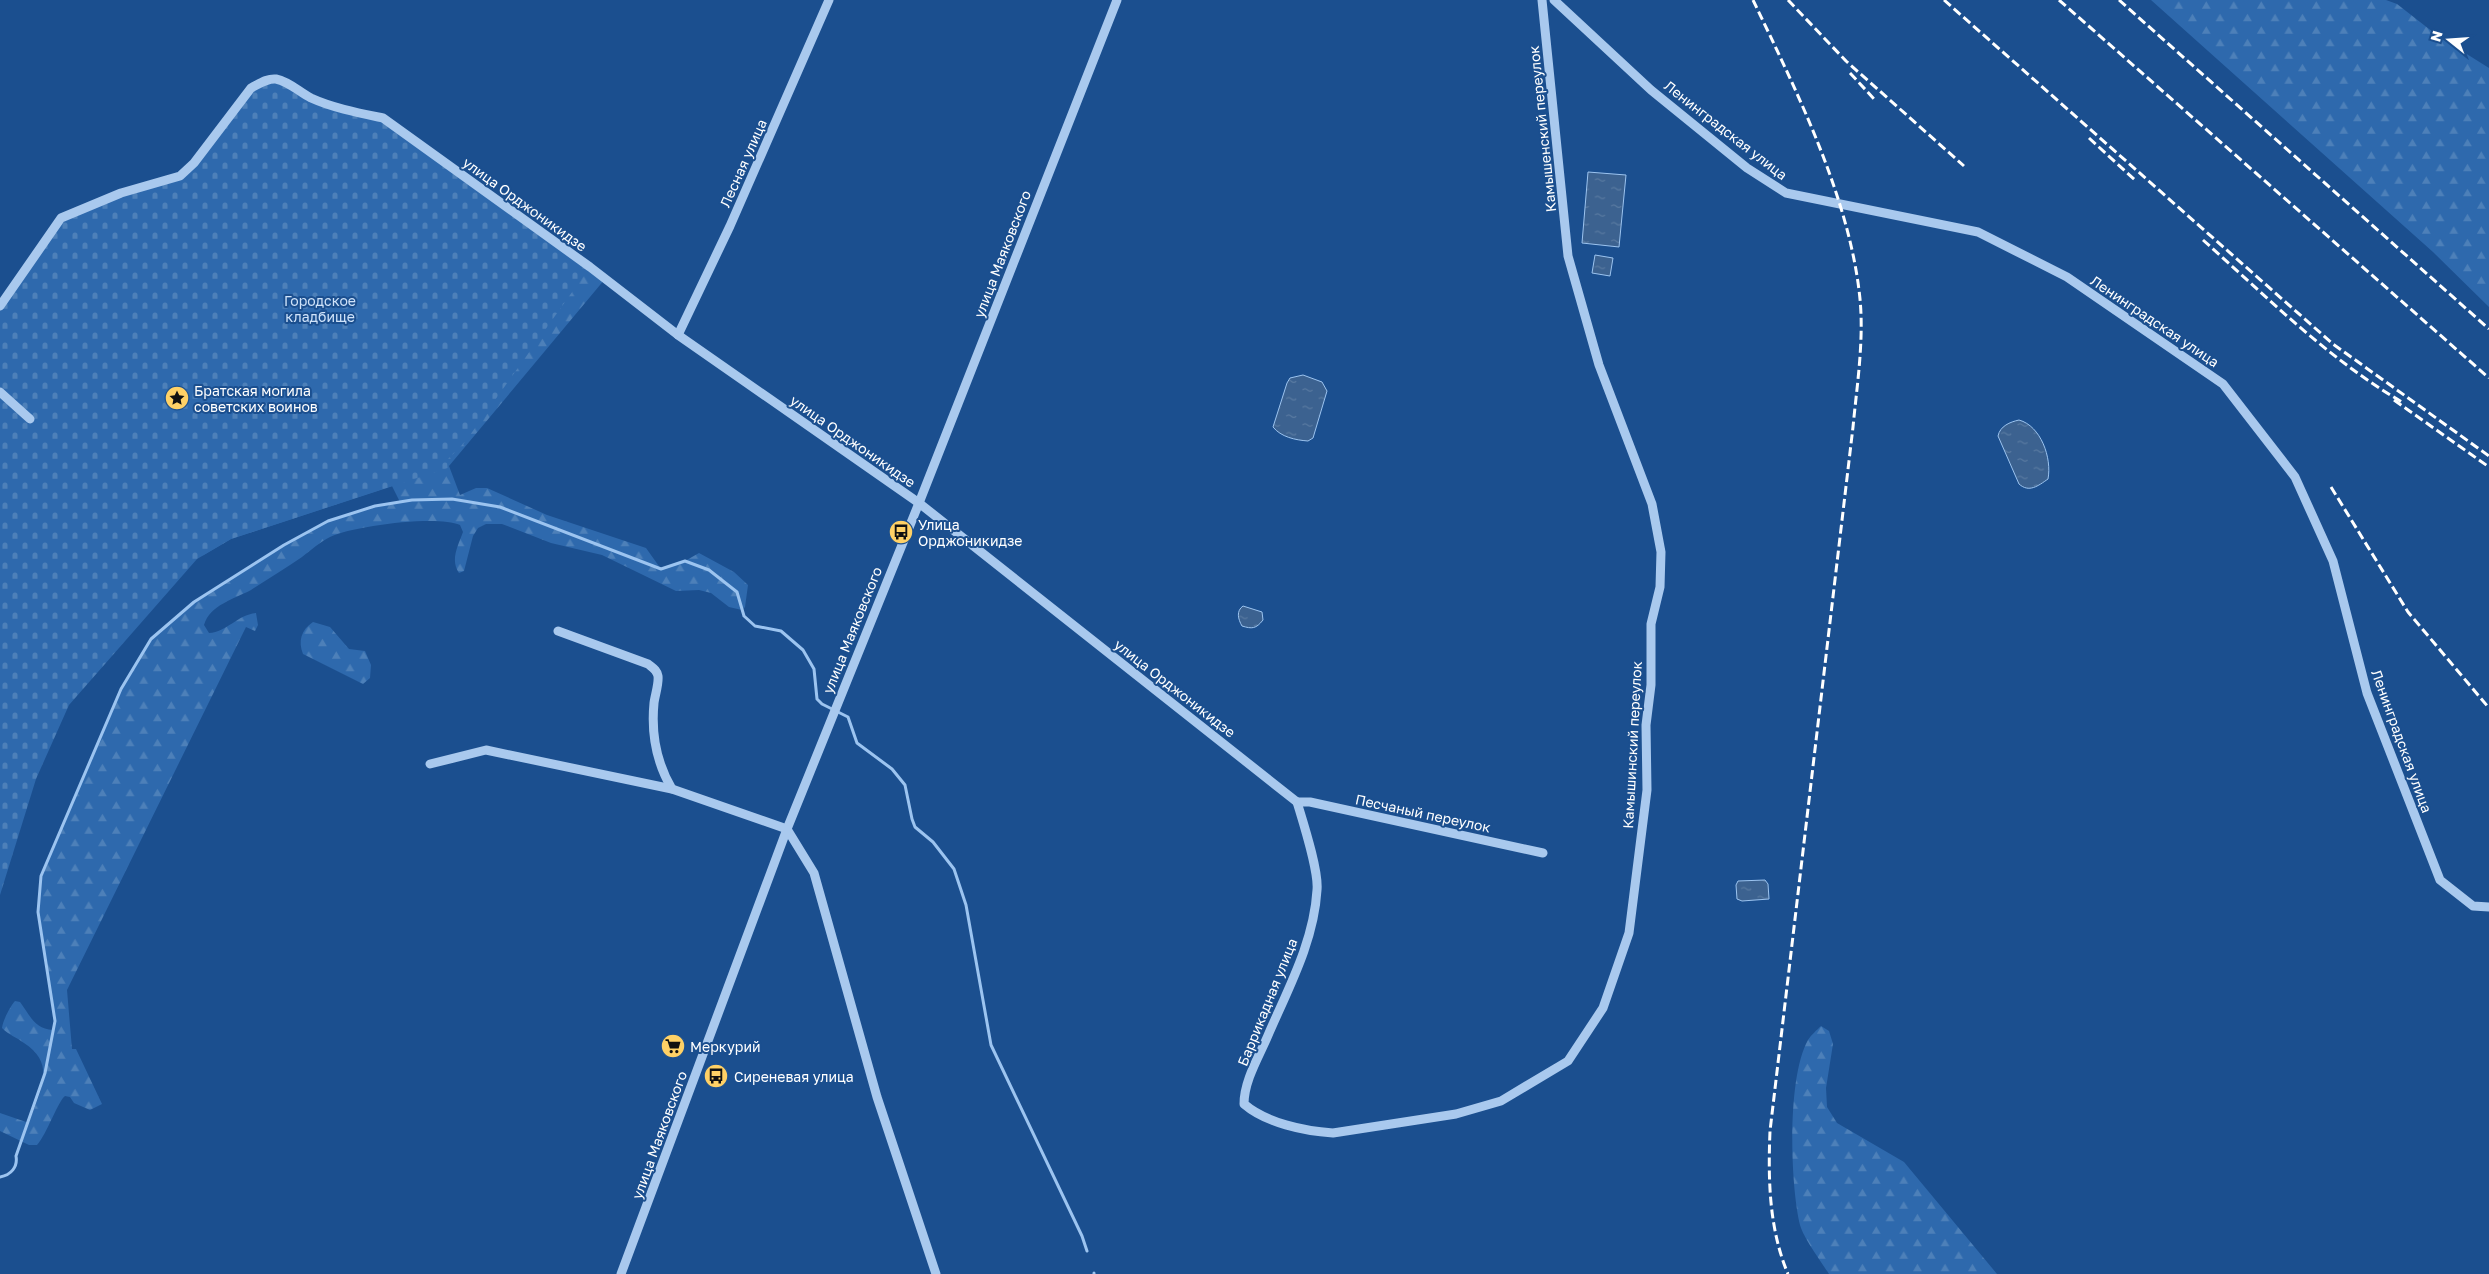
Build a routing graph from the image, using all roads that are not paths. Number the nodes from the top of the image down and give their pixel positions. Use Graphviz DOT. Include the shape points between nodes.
graph roads {
  1 [pos="829,0"];
  2 [pos="1117,0"];
  3 [pos="1542,0"];
  4 [pos="1554,0"];
  5 [pos="1568,256"];
  6 [pos="0,306"];
  7 [pos="678,335"];
  8 [pos="0,392"];
  9 [pos="30,419"];
  10 [pos="919,503"];
  11 [pos="558,631"];
  12 [pos="430,764"];
  13 [pos="672,789"];
  14 [pos="1297,802"];
  15 [pos="786,828"];
  16 [pos="1543,853"];
  17 [pos="2489,907"];
  18 [pos="1318,1132"];
  19 [pos="621,1274"];
  20 [pos="936,1274"];
  1 -- 7 [label="street, Лесная улица" via="730,226"];
  2 -- 10 [label="street, улица Маяковского"];
  3 -- 5 [label="street, Камышенский переулок"];
  4 -- 17 [label="street, Ленинградская улица" via="1651,90 1747,168 1786,193 1978,232 2067,277 2223,384 2295,477 2333,561 2368,693 2440,880 2473,906"];
  5 -- 18 [label="street, Камышинский переулок" via="1599,365 1652,504 1661,552 1660,587 1651,624 1651,685 1646,725 1647,790 1629,933 1604,1008 1568,1062 1537,1082 1501,1101 1456,1114 1332,1133"];
  6 -- 7 [label="street, улица Орджоникидзе" via="61,218 121,193 180,176 194,163 252,88 262,81 275,79 310,97 382,118 590,267"];
  7 -- 10 [label="street, улица Орджоникидзе"];
  8 -- 9 [label="street"];
  10 -- 14 [label="street, улица Орджоникидзе"];
  10 -- 15 [label="street, улица Маяковского"];
  11 -- 13 [label="street" via="655,669 658,676 655,749 662,772"];
  12 -- 13 [label="street" via="486,750"];
  13 -- 15 [label="street"];
  14 -- 16 [label="street, Песчаный переулок" via="1310,802"];
  14 -- 18 [label="street, Баррикадная улица" via="1318,889 1306,949 1256,1063 1244,1094 1244,1104 1276,1121"];
  15 -- 19 [label="street, улица Маяковского"];
  15 -- 20 [label="street" via="814,873 877,1098"];
}
